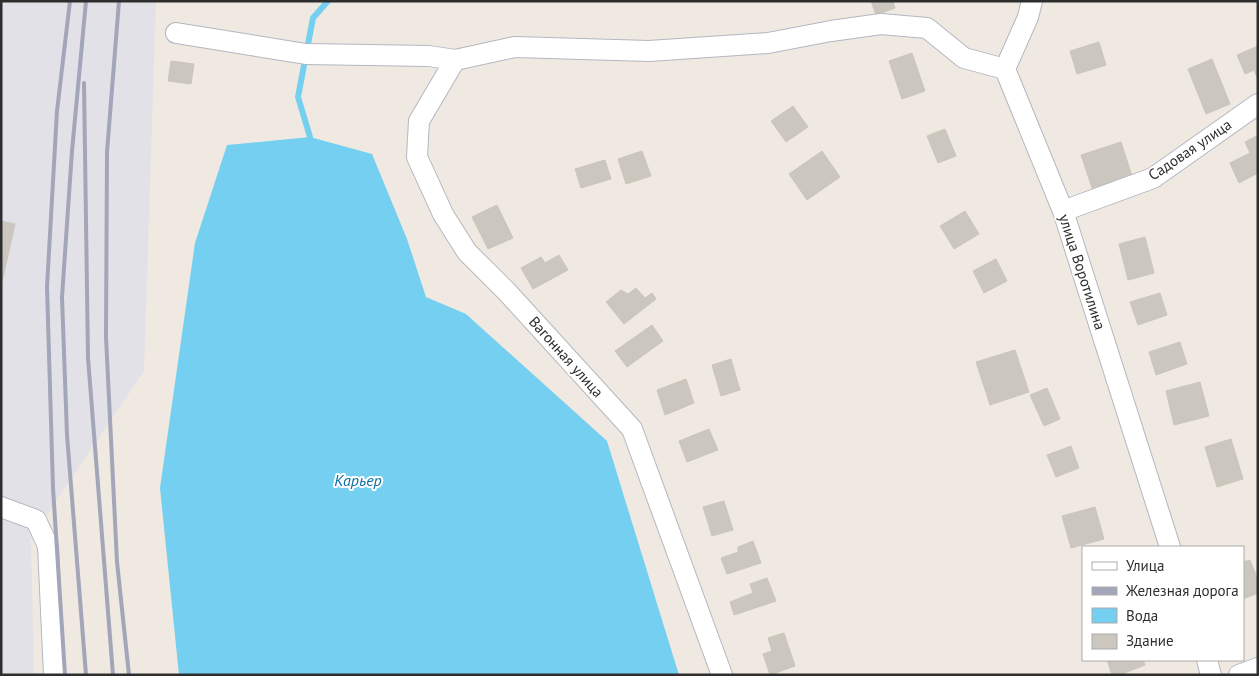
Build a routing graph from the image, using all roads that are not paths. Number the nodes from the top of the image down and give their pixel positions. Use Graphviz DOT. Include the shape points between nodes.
graph roads {
  1 [pos="1032,1"];
  2 [pos="176,32"];
  3 [pos="455,60"];
  4 [pos="1006,69"];
  5 [pos="1258,104"];
  6 [pos="1063,211"];
  7 [pos="1,507"];
  8 [pos="1170,546"];
  9 [pos="1206,661"];
  10 [pos="1258,668"];
  11 [pos="54,675"];
  12 [pos="722,675"];
  13 [pos="1211,675"];
  14 [pos="1239,675"];
  1 -- 4 [label="street"];
  2 -- 3 [label="street" via="306,54 429,56"];
  3 -- 4 [label="street" via="515,47 649,51 768,44 881,24 927,28 964,58"];
  3 -- 12 [label="street, Вагонная улица" via="419,121 417,157 443,214 467,252 632,429"];
  4 -- 6 [label="street, улица Воротилина"];
  5 -- 6 [label="street, Садовая улица" via="1153,178"];
  6 -- 8 [label="street, улица Воротилина"];
  7 -- 11 [label="street" via="36,520 48,546"];
  9 -- 13 [label="street"];
  10 -- 14 [label="street"];
}
